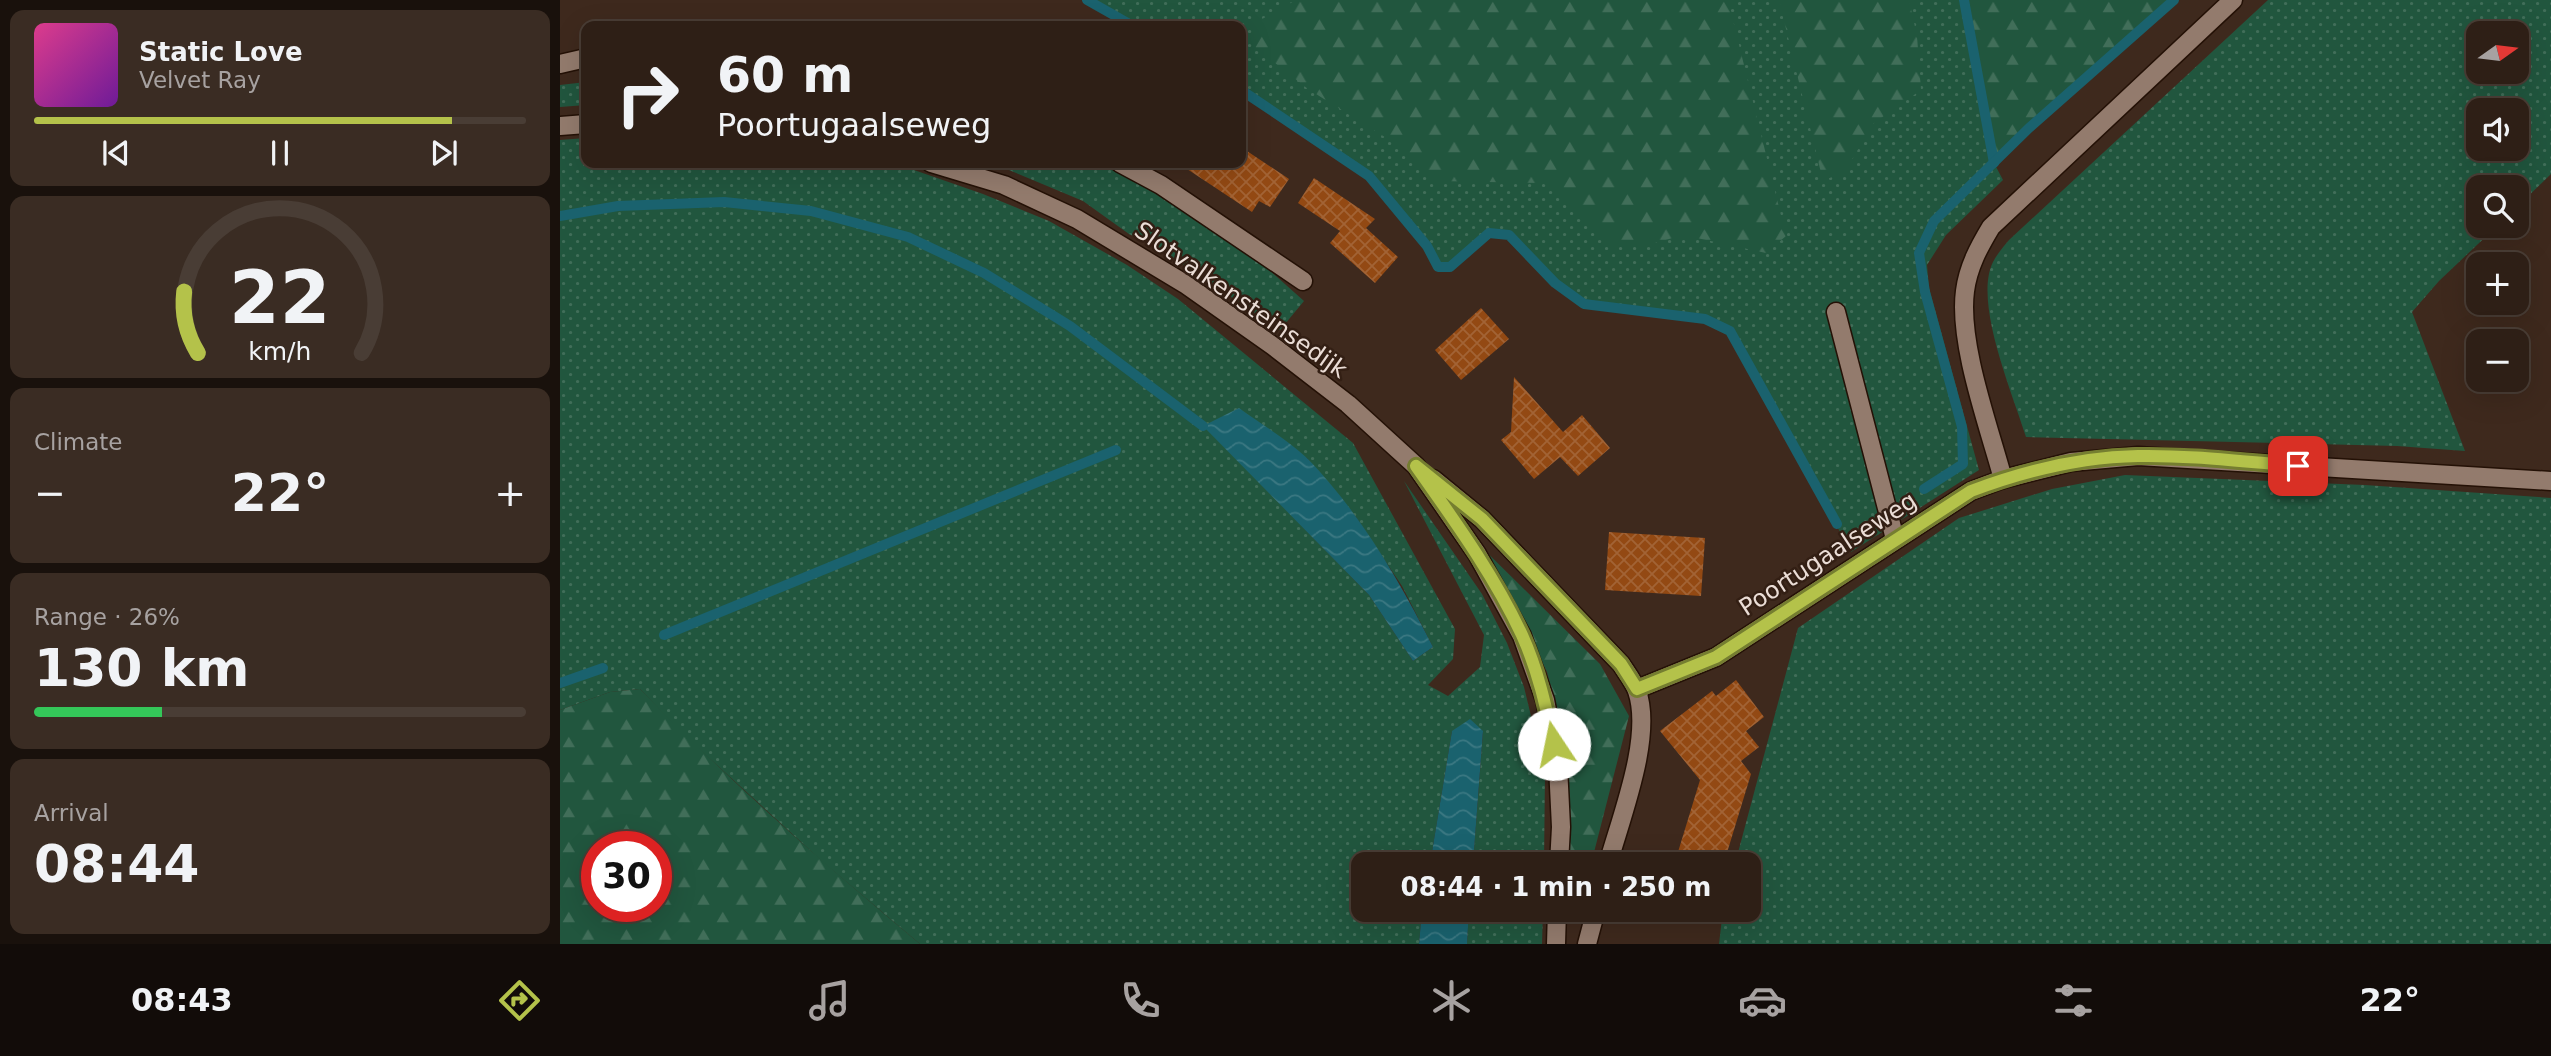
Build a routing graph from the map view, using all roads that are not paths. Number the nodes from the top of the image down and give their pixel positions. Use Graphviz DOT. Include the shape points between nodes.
graph roads {
  1 [pos="2234,0"];
  2 [pos="581,59"];
  3 [pos="560,64"];
  4 [pos="581,124"];
  5 [pos="560,126"];
  6 [pos="969,168"];
  7 [pos="1129,168"];
  8 [pos="1303,281"];
  9 [pos="1836,312"];
  10 [pos="1416,466"];
  11 [pos="2003,479"];
  12 [pos="2551,481"];
  13 [pos="1895,539"];
  14 [pos="1637,689"];
  15 [pos="1560,852"];
  16 [pos="1611,852"];
  17 [pos="1557,922"];
  18 [pos="1593,922"];
  19 [pos="1556,944"];
  20 [pos="1587,944"];
  1 -- 11 [label="street" via="1991,227 1973,256 1965,291 1966,339"];
  2 -- 3 [label="street"];
  4 -- 5 [label="street"];
  6 -- 10 [label="street, Slotvalkensteinsedijk" via="1077,219 1185,284 1348,404"];
  7 -- 8 [label="street"];
  9 -- 13 [label="street"];
  10 -- 14 [label="street" via="1482,519 1621,664"];
  10 -- 15 [label="street, Slotvalkensteinsedijk" via="1477,554 1522,636 1545,700 1558,766"];
  11 -- 12 [label="street, Poortugaalseweg" via="2071,462 2138,456"];
  11 -- 13 [label="street, Poortugaalseweg" via="1971,491"];
  13 -- 14 [label="street, Poortugaalseweg" via="1716,657"];
  14 -- 16 [label="street" via="1643,714 1642,740"];
  17 -- 19 [label="street"];
  18 -- 20 [label="street"];
}
